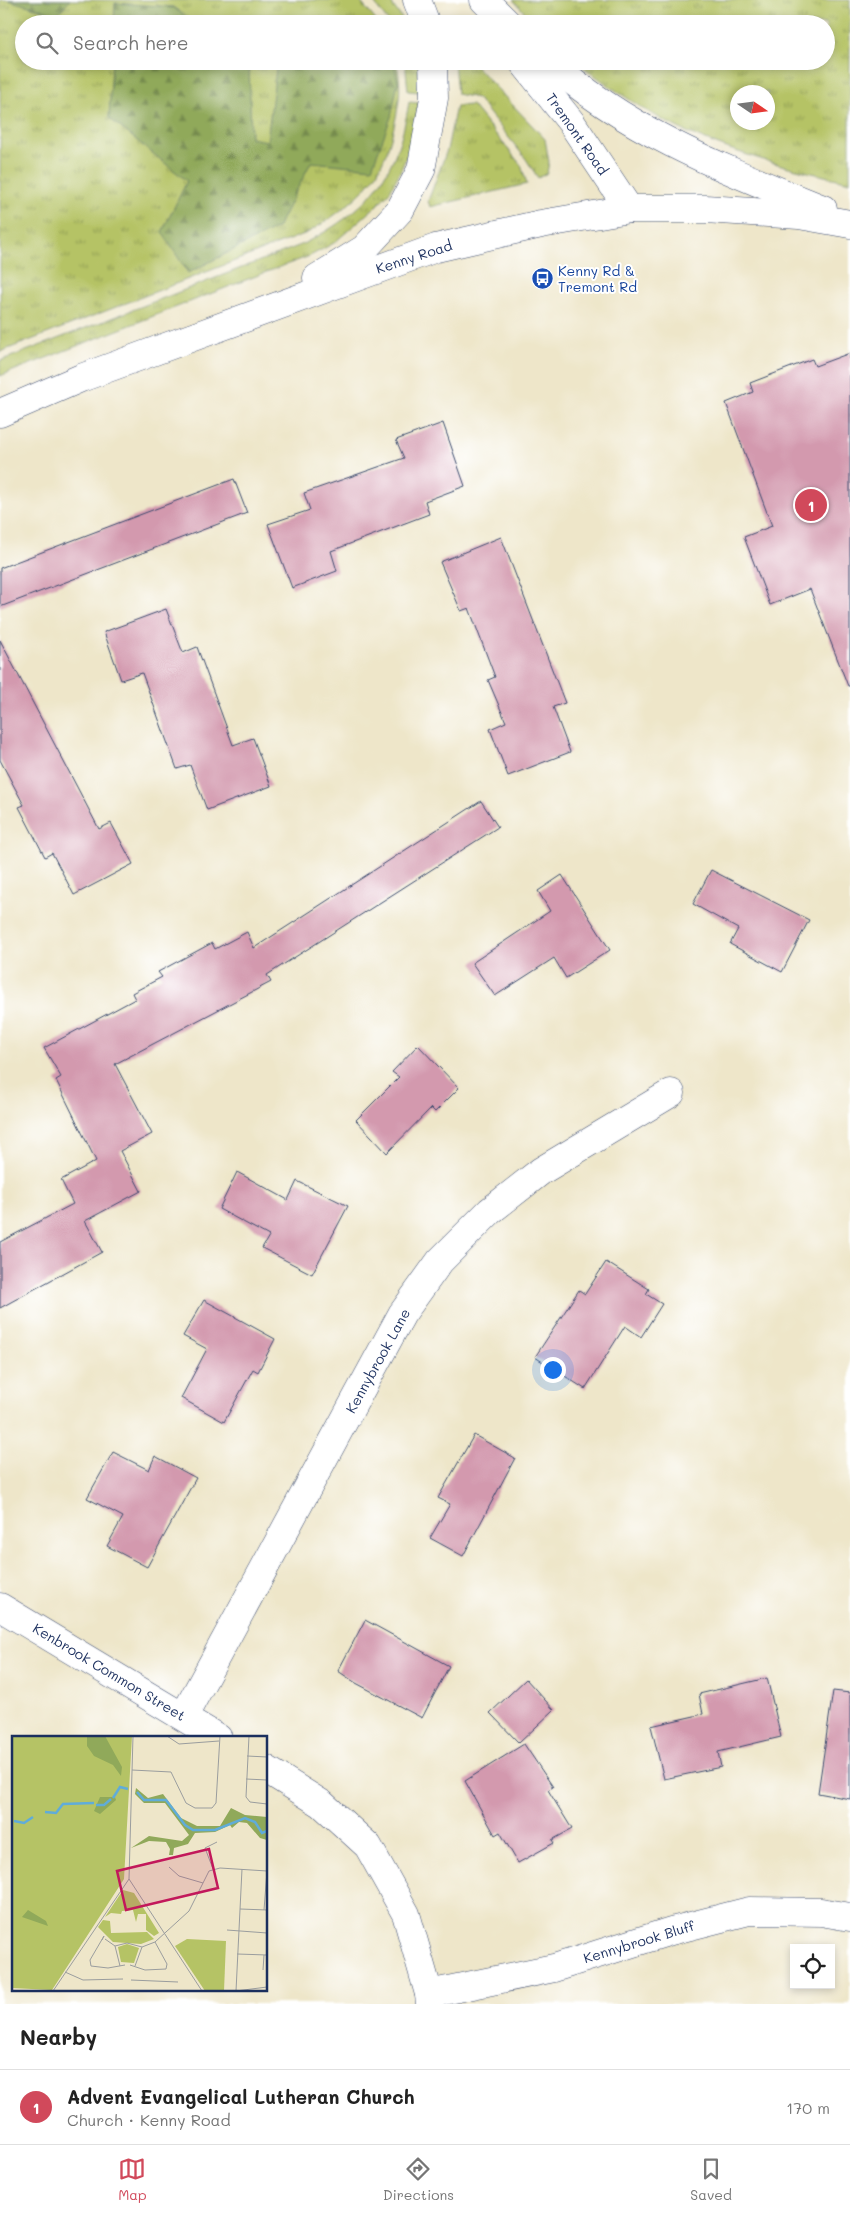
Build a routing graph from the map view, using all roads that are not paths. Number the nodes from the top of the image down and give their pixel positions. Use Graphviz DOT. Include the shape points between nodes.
graph roads {
  1 [pos="417,0"];
  2 [pos="463,0"];
  3 [pos="484,0"];
  4 [pos="423,15"];
  5 [pos="477,15"];
  6 [pos="499,15"];
  7 [pos="433,70"];
  8 [pos="529,70"];
  9 [pos="560,70"];
  10 [pos="629,209"];
  11 [pos="850,222"];
  12 [pos="266,310"];
  13 [pos="0,413"];
  14 [pos="671,1092"];
  15 [pos="0,1607"];
  16 [pos="184,1716"];
  17 [pos="215,1736"];
  18 [pos="268,1769"];
  19 [pos="850,1917"];
  20 [pos="430,1999"];
  1 -- 4 [label="main road"];
  2 -- 5 [label="main road"];
  3 -- 6 [label="main road"];
  7 -- 12 [label="main road" via="434,98 421,170 400,210 364,249"];
  8 -- 10 [label="main road, Tremont Road" via="571,122"];
  9 -- 11 [label="main road" via="605,106 663,138 712,163"];
  10 -- 11 [label="main road, Kenny Road" via="705,209"];
  10 -- 12 [label="main road, Kenny Road" via="541,224 436,248"];
  12 -- 13 [label="main road, Kenny Road" via="81,378"];
  14 -- 16 [label="main road, Kennybrook Lane" via="541,1171 490,1210 440,1261 402,1314"];
  15 -- 16 [label="main road, Kenbrook Common Street"];
  16 -- 17 [label="main road, Kenbrook Common Street"];
  18 -- 20 [label="main road" via="322,1804 368,1846 406,1914"];
  19 -- 20 [label="main road, Kennybrook Bluff" via="821,1912 749,1910 554,1968"];
}
